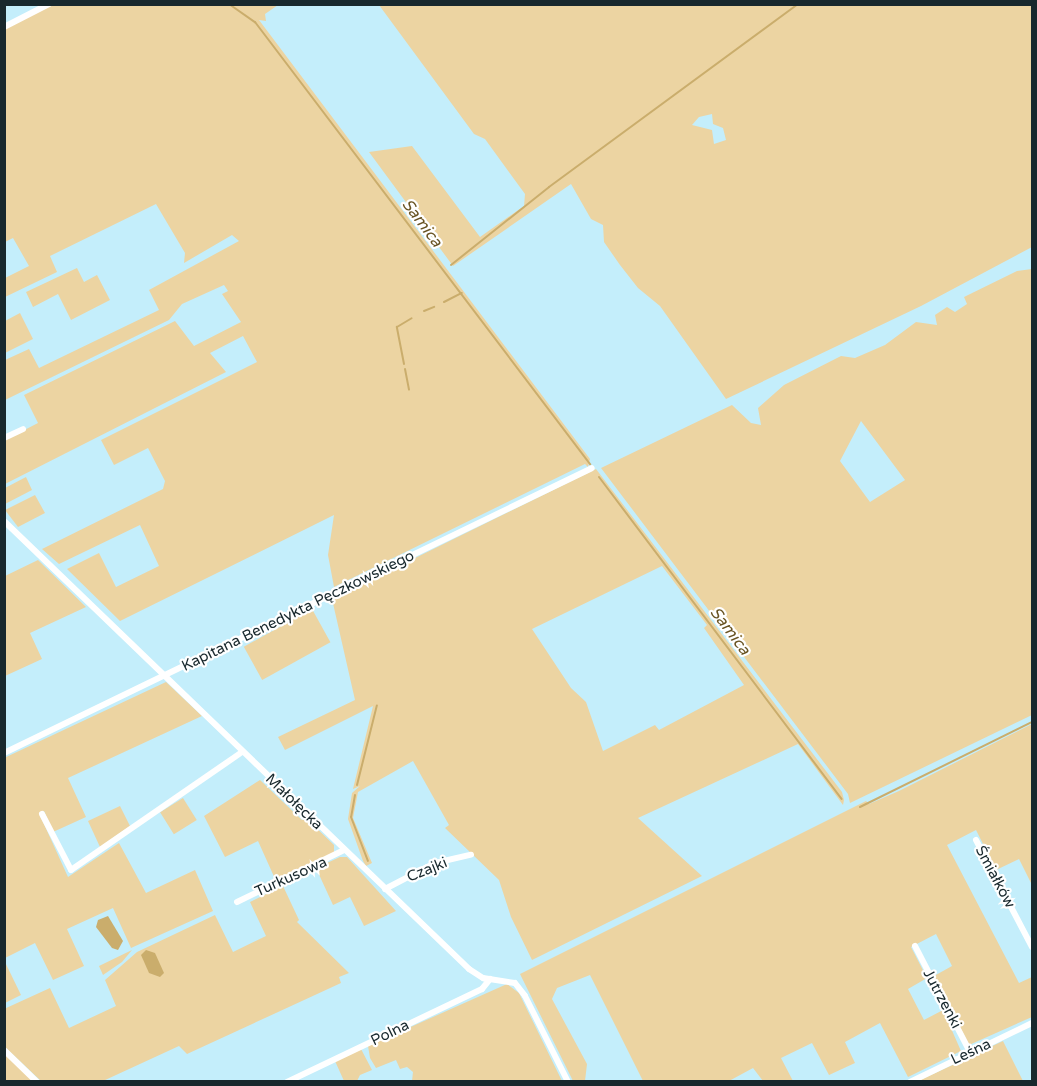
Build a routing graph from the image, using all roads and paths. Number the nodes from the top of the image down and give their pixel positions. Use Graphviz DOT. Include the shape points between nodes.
graph roads {
  1 [pos="49,4"];
  2 [pos="4,27"];
  3 [pos="23,429"];
  4 [pos="4,438"];
  5 [pos="592,468"];
  6 [pos="4,521"];
  7 [pos="166,677"];
  8 [pos="242,752"];
  9 [pos="4,753"];
  10 [pos="42,814"];
  11 [pos="976,840"];
  12 [pos="344,850"];
  13 [pos="471,855"];
  14 [pos="385,889"];
  15 [pos="237,902"];
  16 [pos="915,946"];
  17 [pos="1032,946"];
  18 [pos="490,979"];
  19 [pos="1032,1023"];
  20 [pos="4,1050"];
  21 [pos="970,1052"];
  22 [pos="37,1082"];
  23 [pos="287,1082"];
  24 [pos="568,1082"];
  25 [pos="910,1082"];
  1 -- 2 [label="street"];
  3 -- 4 [label="street"];
  5 -- 7 [label="street, Kapitana Benedykta Pęczkowskiego"];
  6 -- 7 [label="street, Małołęcka"];
  7 -- 8 [label="street, Małołęcka"];
  7 -- 9 [label="street, Kapitana Benedykta Pęczkowskiego"];
  8 -- 10 [label="street" via="71,870"];
  8 -- 12 [label="street, Małołęcka"];
  11 -- 17 [label="street, Śmiałków"];
  12 -- 14 [label="street, Małołęcka"];
  12 -- 15 [label="street, Turkusowa"];
  13 -- 14 [label="street, Czajki" via="435,863"];
  14 -- 18 [label="street, Małołęcka" via="469,969"];
  16 -- 21 [label="street, Jutrzenki"];
  18 -- 23 [label="street, Polna" via="482,989"];
  18 -- 24 [label="street, Małołęcka" via="511,981 523,992"];
  19 -- 21 [label="street, Leśna"];
  20 -- 22 [label="street"];
  21 -- 25 [label="street, Leśna"];
}
